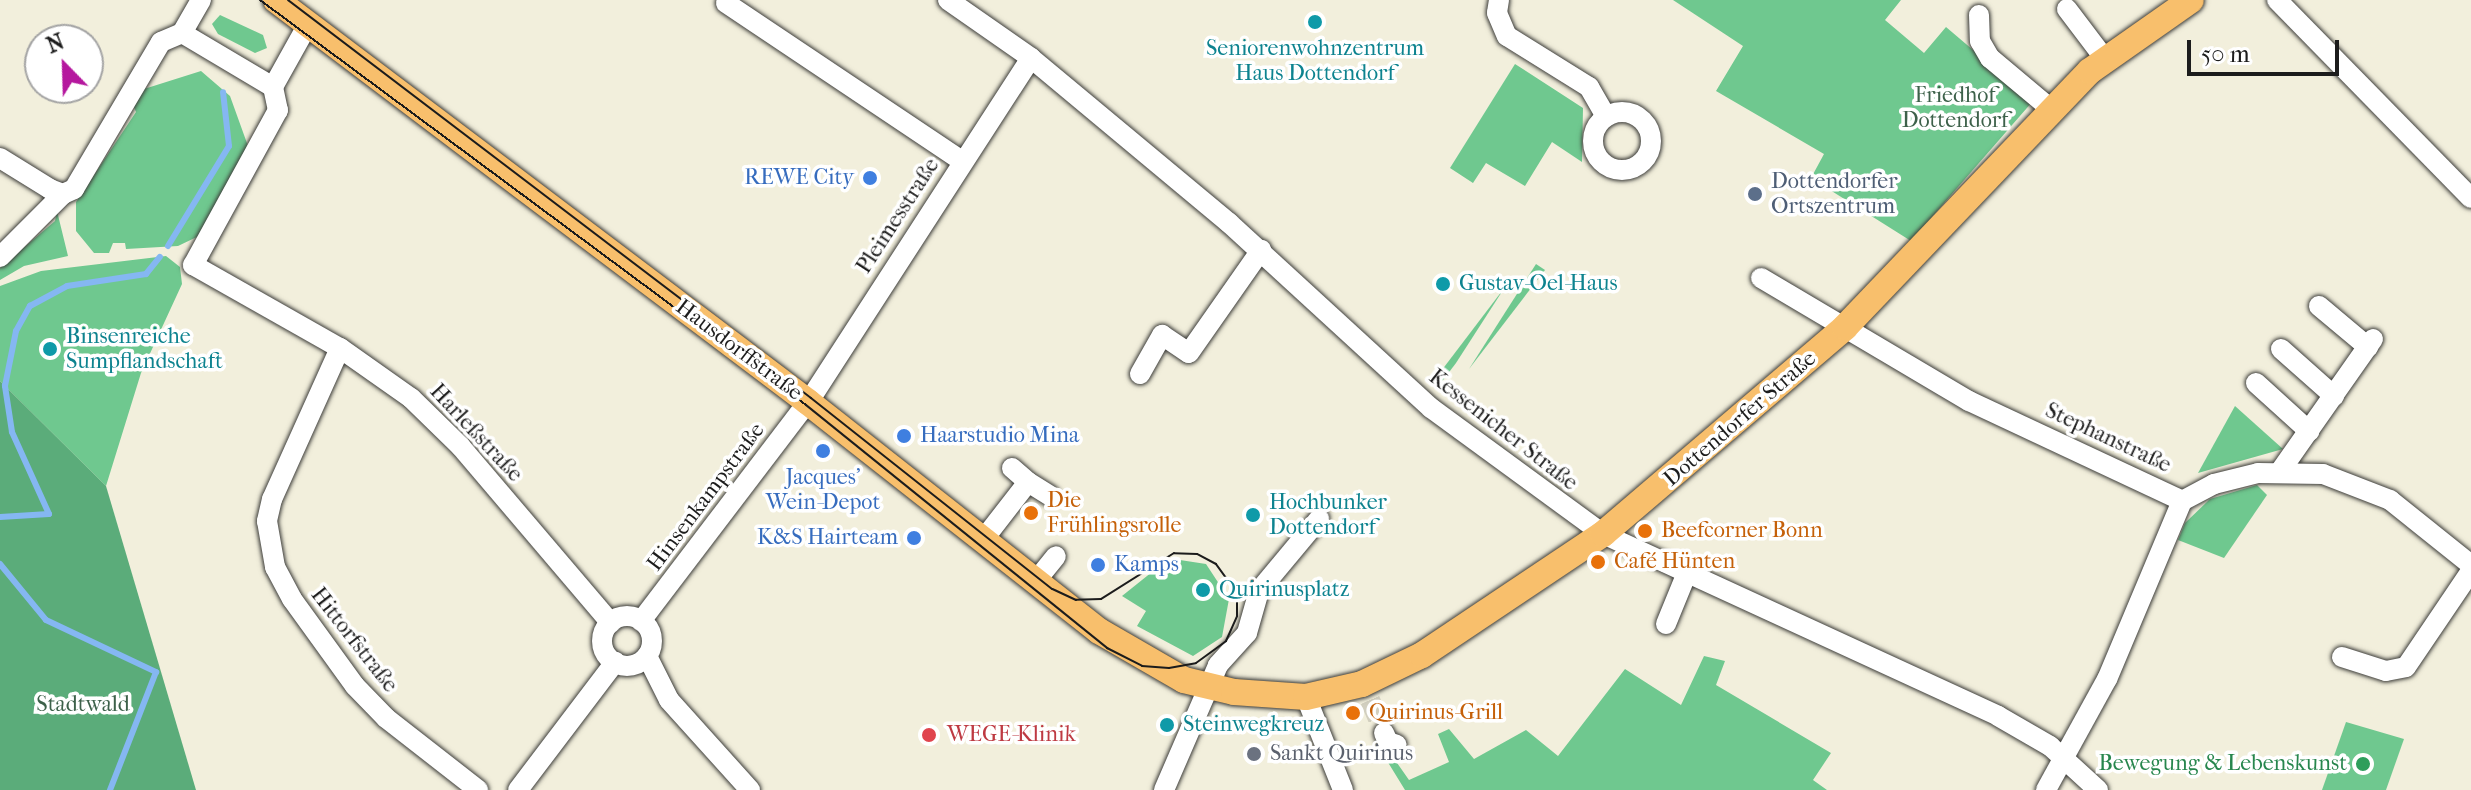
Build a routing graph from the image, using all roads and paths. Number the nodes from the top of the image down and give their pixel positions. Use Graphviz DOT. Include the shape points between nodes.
graph roads {
  1 [pos="201,0"];
  2 [pos="276,0"];
  3 [pos="948,0"];
  4 [pos="1499,0"];
  5 [pos="2191,0"];
  6 [pos="2277,0"];
  7 [pos="726,3"];
  8 [pos="2067,9"];
  9 [pos="1979,15"];
  10 [pos="307,26"];
  11 [pos="182,33"];
  12 [pos="1031,58"];
  13 [pos="2105,59"];
  14 [pos="273,87"];
  15 [pos="2051,109"];
  16 [pos="1606,117"];
  17 [pos="0,158"];
  18 [pos="962,161"];
  19 [pos="64,193"];
  20 [pos="2471,198"];
  21 [pos="1261,250"];
  22 [pos="0,257"];
  23 [pos="1761,278"];
  24 [pos="2319,306"];
  25 [pos="1845,327"];
  26 [pos="340,348"];
  27 [pos="2281,349"];
  28 [pos="1140,374"];
  29 [pos="2256,383"];
  30 [pos="2334,396"];
  31 [pos="808,402"];
  32 [pos="2309,431"];
  33 [pos="1012,468"];
  34 [pos="2281,470"];
  35 [pos="1028,482"];
  36 [pos="1050,496"];
  37 [pos="2182,501"];
  38 [pos="1319,519"];
  39 [pos="1603,534"];
  40 [pos="983,540"];
  41 [pos="1056,556"];
  42 [pos="2471,568"];
  43 [pos="1686,575"];
  44 [pos="1035,582"];
  45 [pos="641,621"];
  46 [pos="611,623"];
  47 [pos="1666,624"];
  48 [pos="647,656"];
  49 [pos="2342,657"];
  50 [pos="615,662"];
  51 [pos="1209,687"];
  52 [pos="1306,697"];
  53 [pos="2064,761"];
  54 [pos="478,790"];
  55 [pos="518,790"];
  56 [pos="750,790"];
  57 [pos="1164,790"];
  58 [pos="1343,790"];
  59 [pos="2046,790"];
  60 [pos="2098,790"];
  1 -- 11 [label="street"];
  2 -- 10 [label="main road, Hausdorffstraße"];
  3 -- 12 [label="street, Kessenicher Straße"];
  4 -- 16 [label="street" via="1497,13 1507,36 1589,87"];
  5 -- 13 [label="main road, Dottendorfer Straße"];
  6 -- 20 [label="street"];
  7 -- 18 [label="street"];
  8 -- 13 [label="street"];
  9 -- 15 [label="street" via="1980,41 1990,58"];
  10 -- 14 [label="street"];
  10 -- 31 [label="main road, Hausdorffstraße"];
  11 -- 14 [label="street"];
  11 -- 19 [label="street" via="161,42 83,179"];
  12 -- 18 [label="street, Pleimesstraße"];
  12 -- 21 [label="street, Kessenicher Straße"];
  13 -- 15 [label="main road, Dottendorfer Straße"];
  14 -- 26 [label="street, Harleßstraße" via="278,110 193,265"];
  15 -- 25 [label="main road, Dottendorfer Straße"];
  17 -- 19 [label="street"];
  18 -- 31 [label="street, Pleimesstraße"];
  19 -- 22 [label="street"];
  21 -- 28 [label="street" via="1189,353 1162,335"];
  21 -- 39 [label="street, Kessenicher Straße" via="1431,408"];
  23 -- 25 [label="street, Stephanstraße"];
  24 -- 30 [label="street" via="2370,343"];
  25 -- 37 [label="street, Stephanstraße" via="1969,401"];
  25 -- 39 [label="main road, Dottendorfer Straße"];
  26 -- 46 [label="street, Harleßstraße" via="434,419"];
  26 -- 54 [label="street, Hittorfstraße" via="272,499 267,521 275,567 299,610 355,686 386,718"];
  27 -- 30 [label="street"];
  29 -- 32 [label="street"];
  30 -- 32 [label="street"];
  31 -- 40 [label="main road, Hausdorffstraße"];
  31 -- 45 [label="street, Hinsenkampstraße"];
  32 -- 34 [label="street"];
  33 -- 35 [label="street"];
  34 -- 37 [label="street" via="2224,481"];
  34 -- 42 [label="street" via="2323,474 2371,489"];
  35 -- 36 [label="street"];
  35 -- 40 [label="street"];
  37 -- 53 [label="street, Stephanstraße" via="2107,679"];
  38 -- 51 [label="street" via="1259,591 1247,633 1218,665"];
  39 -- 43 [label="street, Kessenicher Straße"];
  39 -- 52 [label="main road, Dottendorfer Straße" via="1366,692"];
  40 -- 44 [label="main road, Hausdorffstraße"];
  41 -- 44 [label="street"];
  42 -- 49 [label="street" via="2406,667 2386,671"];
  43 -- 47 [label="street"];
  43 -- 53 [label="street, Kessenicher Straße" via="1947,690 2031,734"];
  44 -- 51 [label="main road, Hausdorffstraße" via="1157,668"];
  45 -- 46 [label="street" via="629,617"];
  45 -- 48 [label="street" via="652,637"];
  46 -- 50 [label="street" via="603,644"];
  48 -- 50 [label="street" via="632,666"];
  48 -- 56 [label="street" via="669,700"];
  50 -- 55 [label="street"];
  51 -- 52 [label="main road, Dottendorfer Straße"];
  51 -- 57 [label="street"];
  52 -- 58 [label="street"];
  53 -- 59 [label="street, Stephanstraße"];
  53 -- 60 [label="street, Kessenicher Straße"];
}
